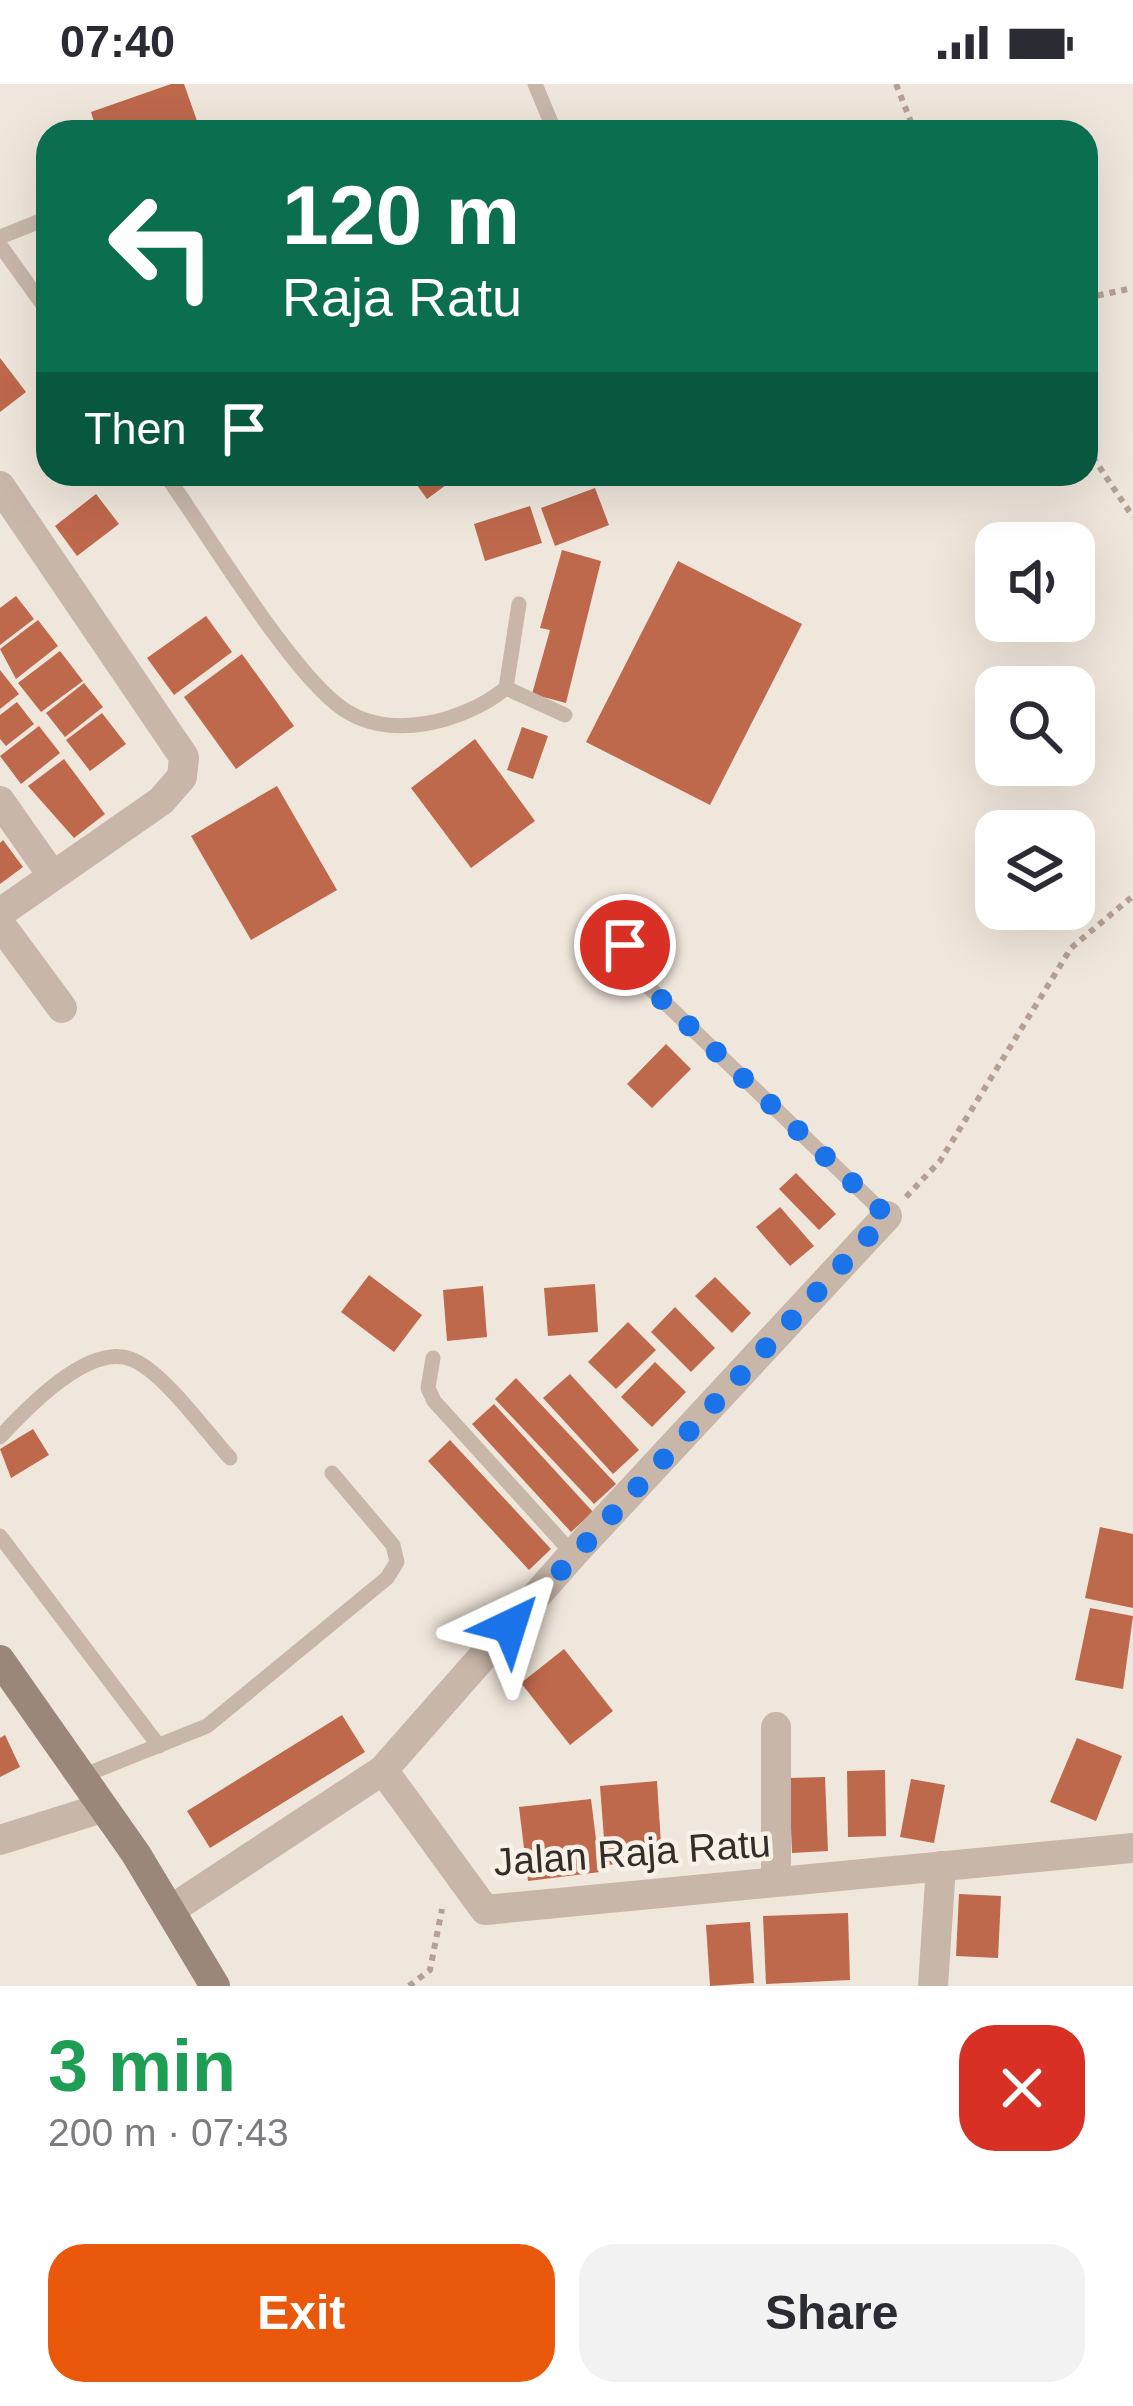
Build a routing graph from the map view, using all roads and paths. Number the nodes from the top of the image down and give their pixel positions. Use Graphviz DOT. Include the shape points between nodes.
graph roads {
  1 [pos="535,84"];
  2 [pos="896,84"];
  3 [pos="551,120"];
  4 [pos="910,120"];
  5 [pos="36,224"];
  6 [pos="0,241"];
  7 [pos="1133,288"];
  8 [pos="36,294"];
  9 [pos="1098,295"];
  10 [pos="1098,465"];
  11 [pos="174,486"];
  12 [pos="5,504"];
  13 [pos="1133,517"];
  14 [pos="519,604"];
  15 [pos="506,688"];
  16 [pos="566,715"];
  17 [pos="0,801"];
  18 [pos="52,875"];
  19 [pos="1133,896"];
  20 [pos="0,913"];
  21 [pos="0,924"];
  22 [pos="625,945"];
  23 [pos="62,1008"];
  24 [pos="887,1216"];
  25 [pos="433,1358"];
  26 [pos="0,1437"];
  27 [pos="230,1458"];
  28 [pos="332,1473"];
  29 [pos="0,1536"];
  30 [pos="573,1554"];
  31 [pos="0,1660"];
  32 [pos="776,1727"];
  33 [pos="159,1746"];
  34 [pos="383,1770"];
  35 [pos="80,1777"];
  36 [pos="102,1808"];
  37 [pos="0,1840"];
  38 [pos="1133,1848"];
  39 [pos="941,1866"];
  40 [pos="776,1880"];
  41 [pos="442,1909"];
  42 [pos="172,1910"];
  43 [pos="215,1986"];
  44 [pos="410,1986"];
  45 [pos="933,1986"];
  1 -- 3 [label="lane"];
  2 -- 4 [label="path"];
  5 -- 6 [label="lane"];
  6 -- 8 [label="lane"];
  7 -- 9 [label="path"];
  10 -- 13 [label="path"];
  11 -- 15 [label="lane" via="342,709 377,724 418,725 482,708"];
  12 -- 18 [label="street" via="184,757 182,777 161,801"];
  14 -- 15 [label="lane"];
  15 -- 16 [label="lane"];
  17 -- 18 [label="street"];
  18 -- 20 [label="street"];
  19 -- 24 [label="path" via="1071,948 940,1161"];
  21 -- 23 [label="street"];
  22 -- 24 [label="lane" via="633,972"];
  24 -- 30 [label="street"];
  25 -- 30 [label="lane" via="434,1401"];
  26 -- 27 [label="lane" via="42,1392 103,1358 129,1358"];
  28 -- 33 [label="lane" via="393,1545 397,1562 387,1578 207,1726"];
  29 -- 33 [label="lane"];
  30 -- 34 [label="street"];
  31 -- 35 [label="main road"];
  32 -- 40 [label="street"];
  33 -- 35 [label="lane"];
  34 -- 40 [label="street, Jalan Raja Ratu" via="485,1910"];
  34 -- 42 [label="street"];
  35 -- 36 [label="main road"];
  36 -- 37 [label="street"];
  36 -- 42 [label="main road"];
  38 -- 39 [label="street, Jalan Raja Ratu"];
  39 -- 40 [label="street, Jalan Raja Ratu"];
  39 -- 45 [label="street"];
  41 -- 44 [label="path" via="430,1970"];
  42 -- 43 [label="main road"];
}
